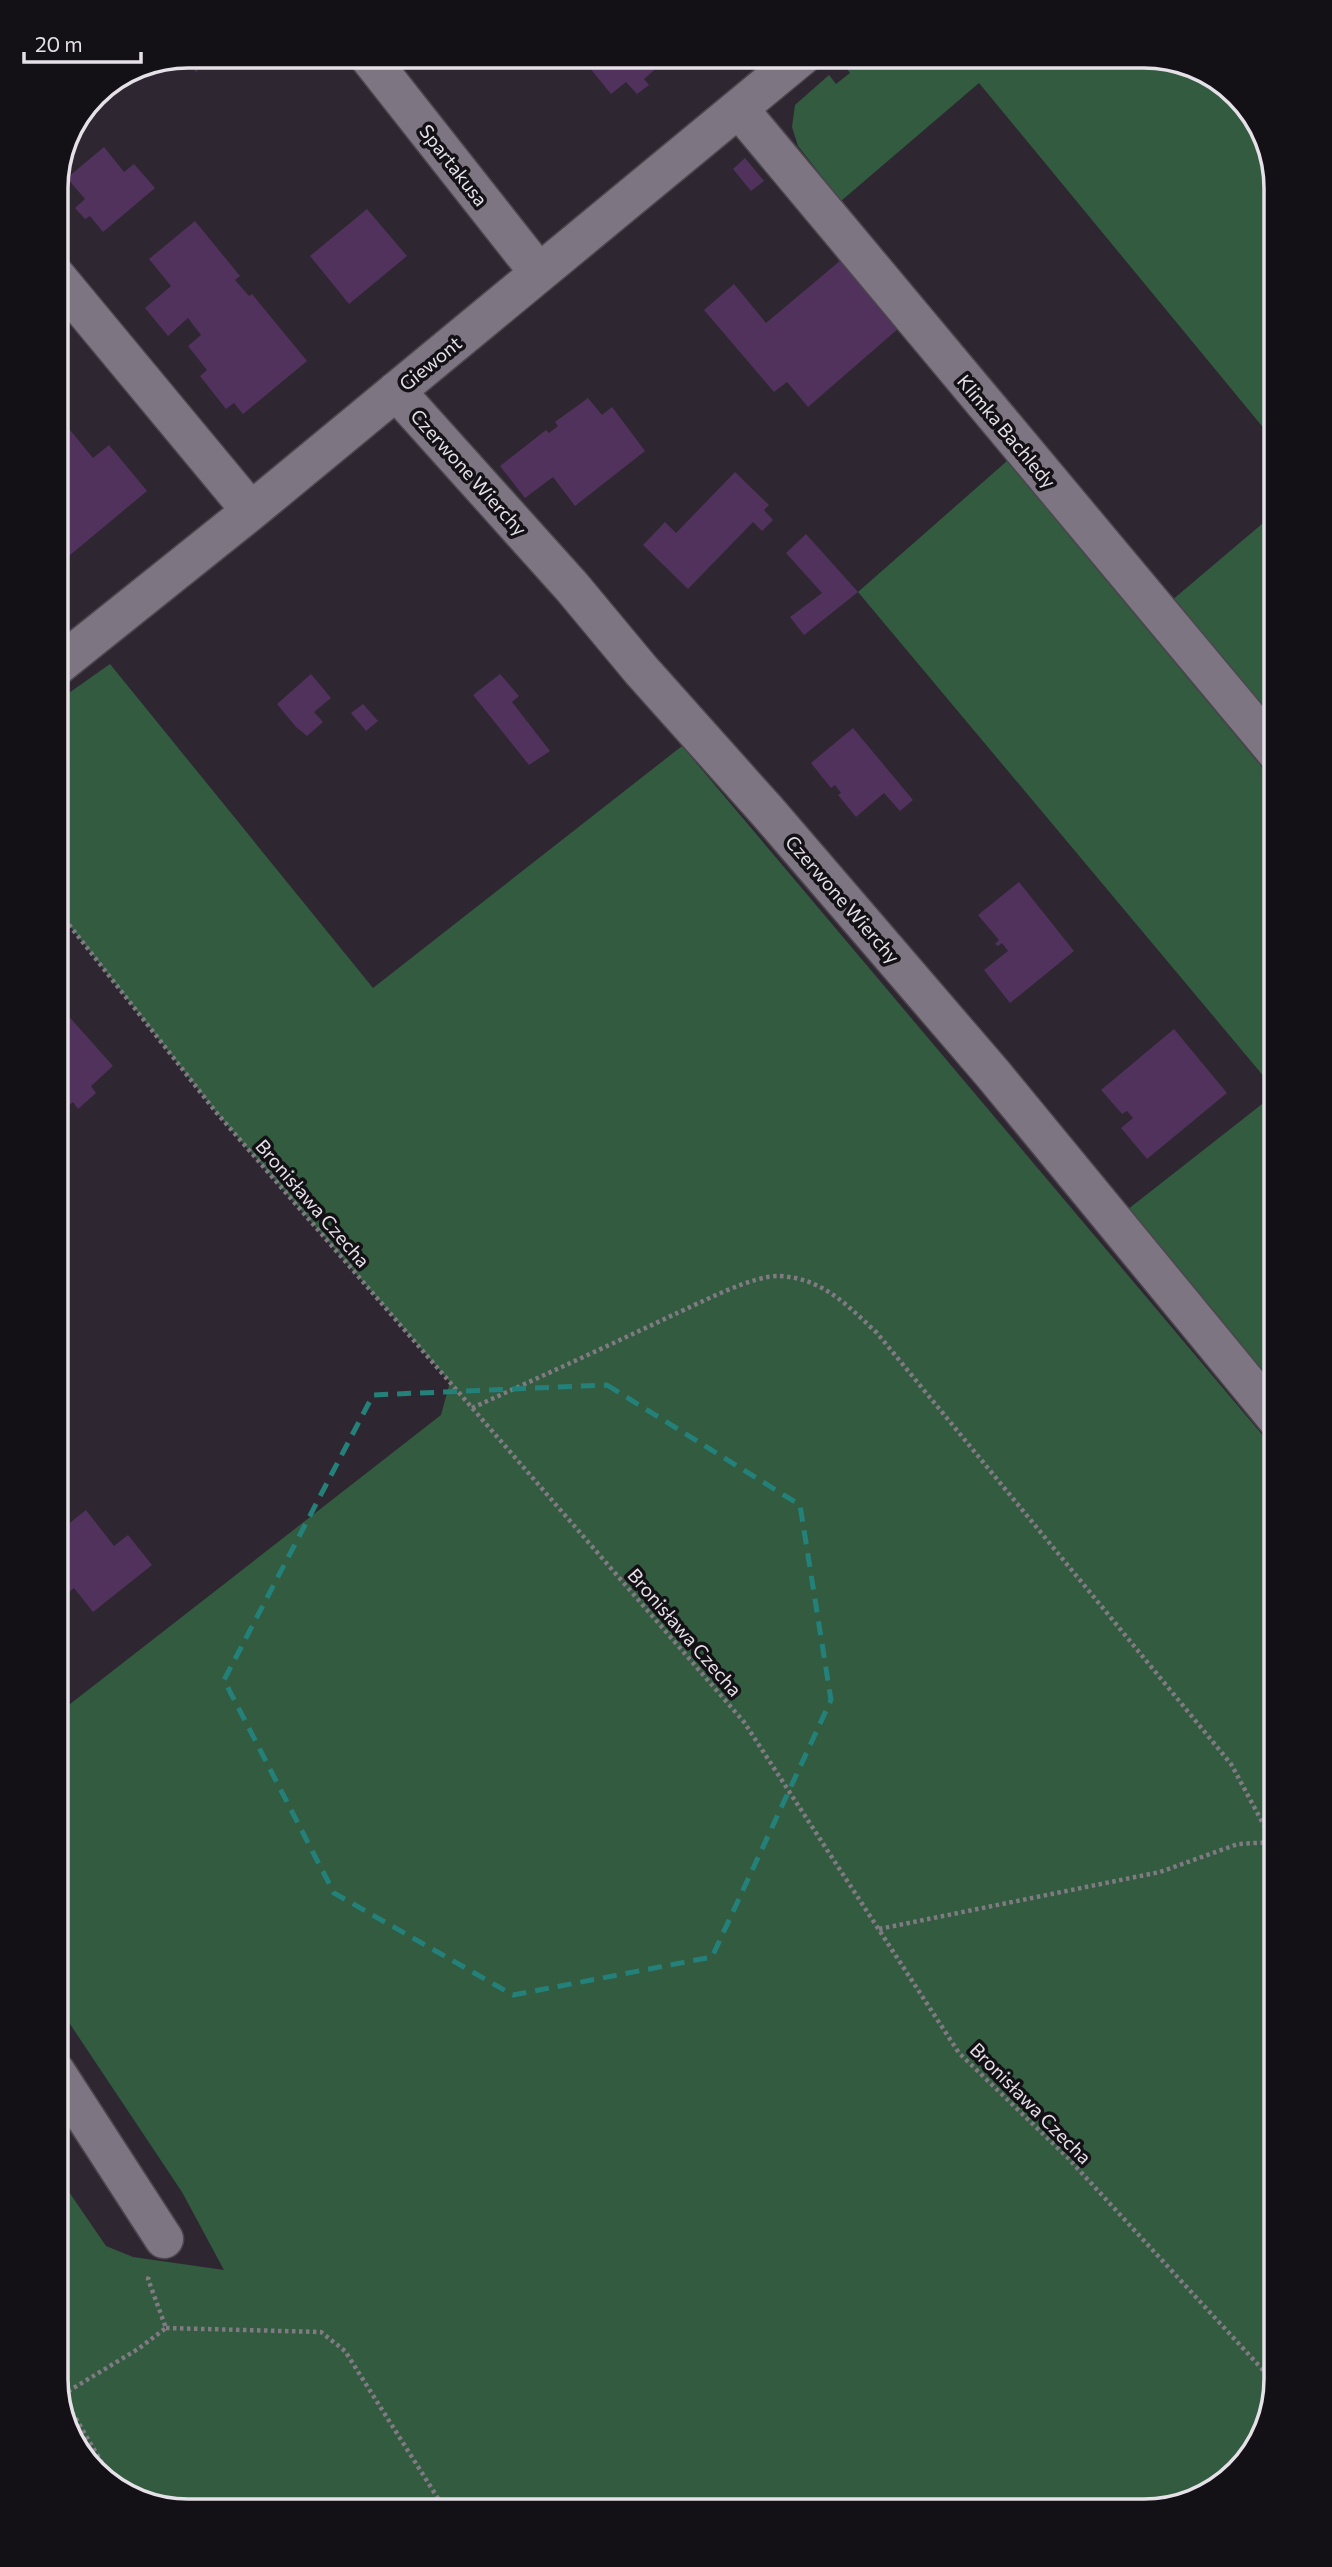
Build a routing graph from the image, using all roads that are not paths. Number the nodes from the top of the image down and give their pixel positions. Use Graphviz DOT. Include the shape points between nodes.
graph roads {
  1 [pos="378,68"];
  2 [pos="787,69"];
  3 [pos="739,110"];
  4 [pos="540,273"];
  5 [pos="69,292"];
  6 [pos="396,391"];
  7 [pos="251,511"];
  8 [pos="69,657"];
  9 [pos="1264,738"];
  10 [pos="1264,1403"];
  11 [pos="68,2091"];
  12 [pos="164,2239"];
  1 -- 4 [label="street, Spartakusa"];
  2 -- 3 [label="street, Giewont"];
  3 -- 4 [label="street, Giewont"];
  3 -- 9 [label="street, Klimka Bachledy"];
  4 -- 6 [label="street, Giewont"];
  5 -- 7 [label="street"];
  6 -- 7 [label="street, Giewont"];
  6 -- 10 [label="street, Czerwone Wierchy" via="572,586 966,1042"];
  7 -- 8 [label="street, Giewont"];
  11 -- 12 [label="street"];
}
